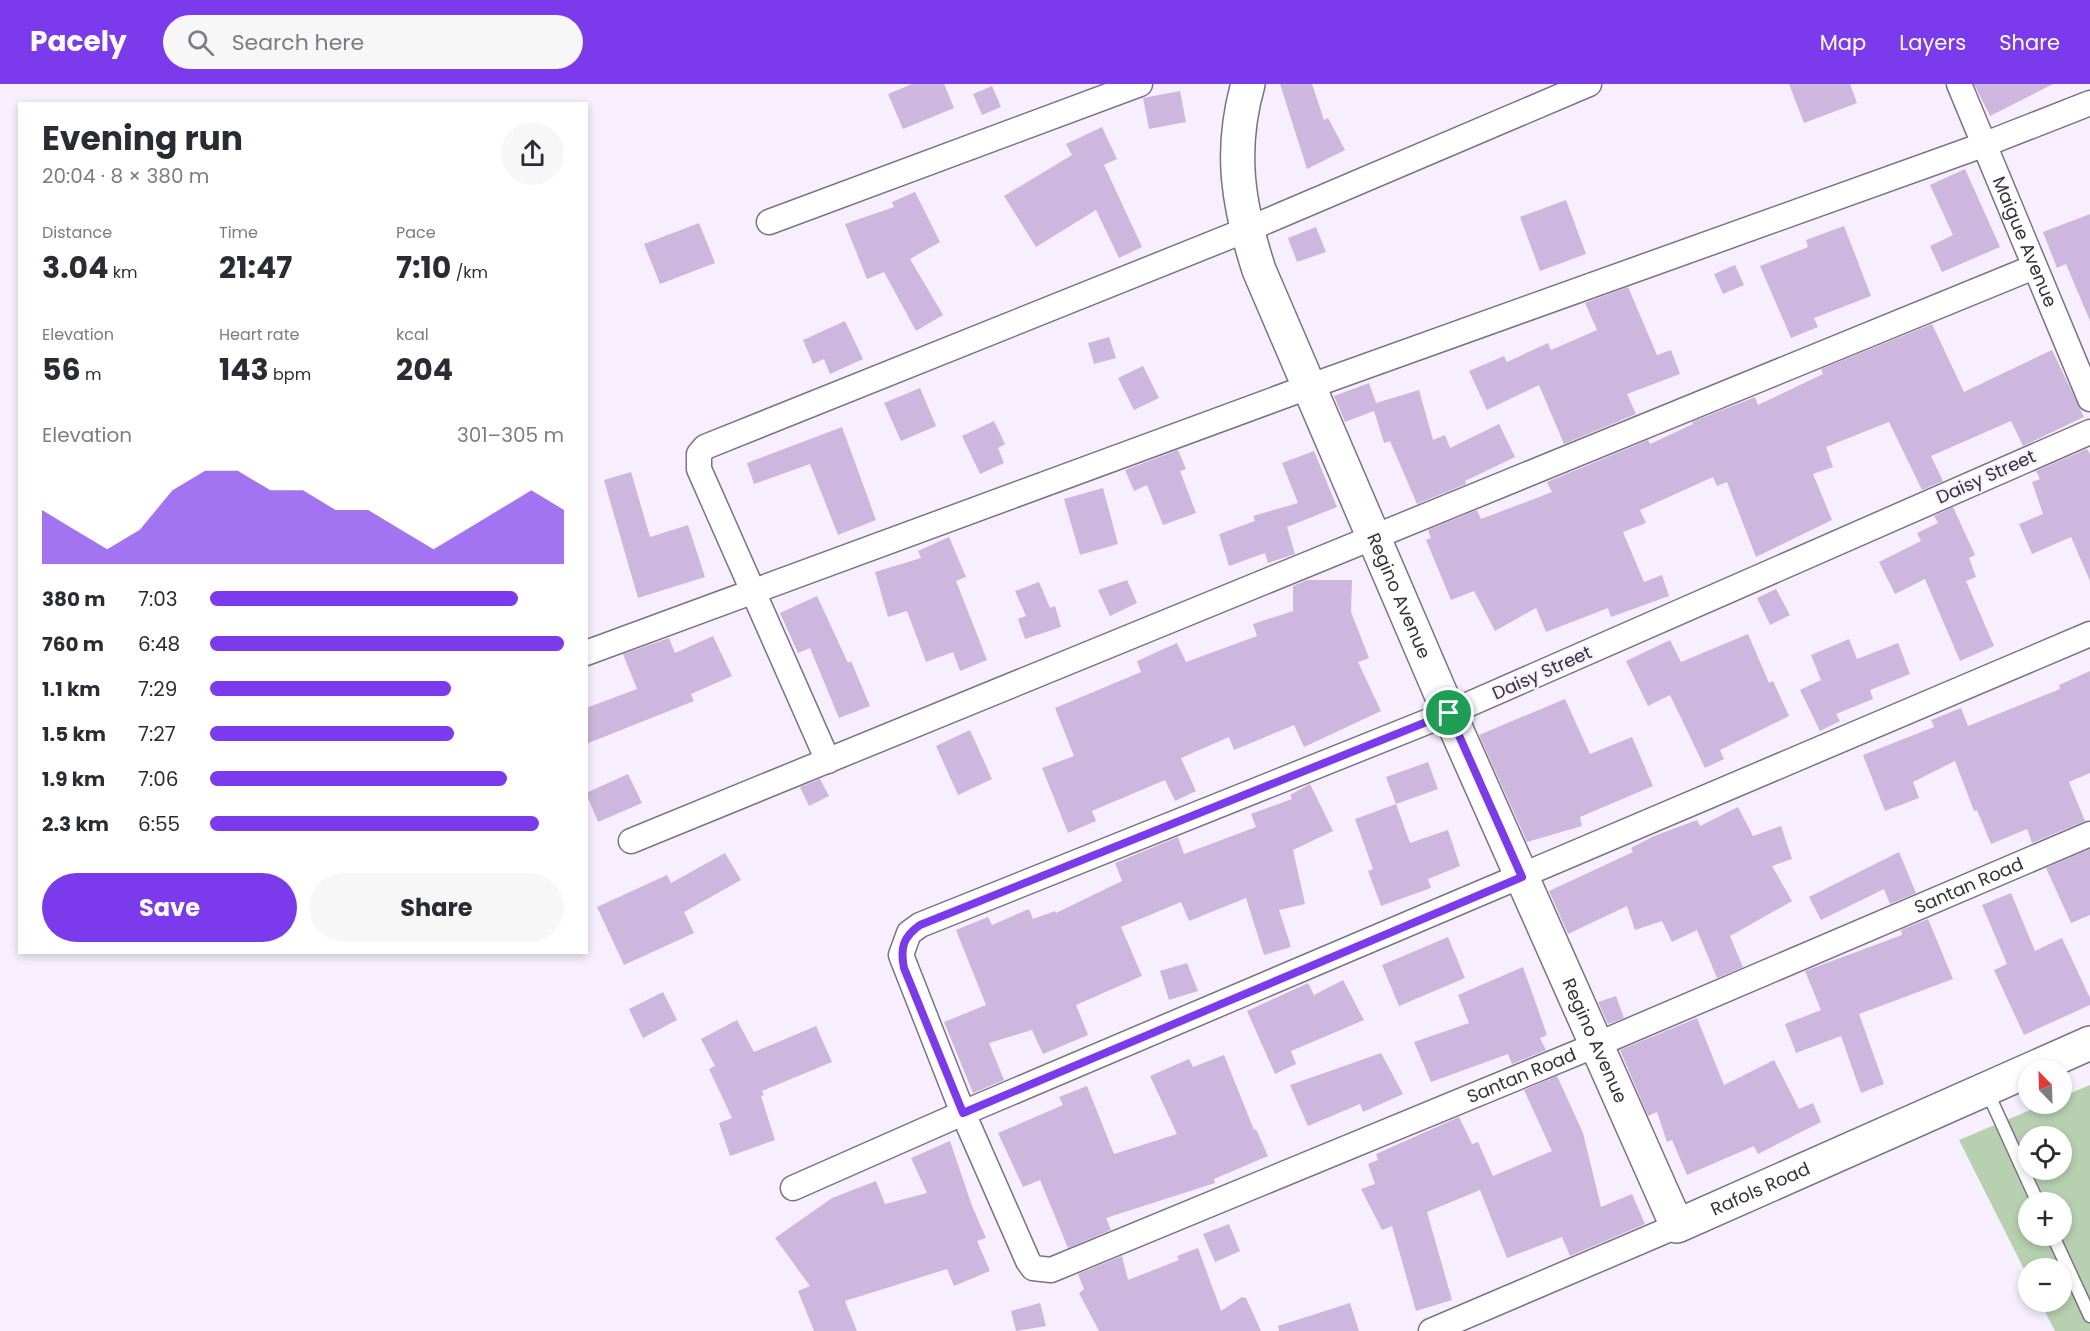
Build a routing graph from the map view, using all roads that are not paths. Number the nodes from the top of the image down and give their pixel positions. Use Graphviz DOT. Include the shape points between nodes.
graph roads {
  1 [pos="1140,84"];
  2 [pos="1248,84"];
  3 [pos="1589,84"];
  4 [pos="1959,84"];
  5 [pos="2090,103"];
  6 [pos="1983,145"];
  7 [pos="769,222"];
  8 [pos="1246,230"];
  9 [pos="2034,267"];
  10 [pos="1308,387"];
  11 [pos="2090,399"];
  12 [pos="2090,432"];
  13 [pos="1374,539"];
  14 [pos="751,591"];
  15 [pos="2090,634"];
  16 [pos="588,652"];
  17 [pos="1449,713"];
  18 [pos="828,761"];
  19 [pos="2090,834"];
  20 [pos="632,841"];
  21 [pos="1522,877"];
  22 [pos="2090,1043"];
  23 [pos="1596,1046"];
  24 [pos="1986,1088"];
  25 [pos="963,1113"];
  26 [pos="793,1188"];
  27 [pos="2033,1192"];
  28 [pos="1677,1226"];
  29 [pos="2058,1246"];
  30 [pos="2090,1316"];
  31 [pos="1431,1331"];
  1 -- 7 [label="street"];
  2 -- 8 [label="street, Regino Avenue" via="1239,115 1236,153"];
  3 -- 8 [label="street"];
  4 -- 6 [label="street, Maigue Avenue"];
  5 -- 6 [label="street"];
  6 -- 9 [label="street, Maigue Avenue"];
  6 -- 10 [label="street"];
  8 -- 10 [label="street, Regino Avenue" via="1274,310"];
  8 -- 14 [label="street" via="705,447 699,454 699,470"];
  9 -- 11 [label="street, Maigue Avenue"];
  9 -- 13 [label="street"];
  10 -- 13 [label="street, Regino Avenue"];
  10 -- 14 [label="street"];
  12 -- 17 [label="street, Daisy Street"];
  13 -- 17 [label="street, Regino Avenue"];
  13 -- 18 [label="street"];
  14 -- 16 [label="street"];
  14 -- 18 [label="street"];
  15 -- 21 [label="street"];
  17 -- 21 [label="street, Regino Avenue"];
  17 -- 25 [label="street, Daisy Street" via="920,925 909,933 901,955"];
  18 -- 20 [label="street"];
  19 -- 23 [label="street, Santan Road"];
  21 -- 23 [label="street, Regino Avenue"];
  21 -- 25 [label="street"];
  22 -- 24 [label="street, Rafols Road"];
  23 -- 25 [label="street, Santan Road" via="1051,1270 1033,1268 1028,1261"];
  23 -- 28 [label="street, Regino Avenue"];
  24 -- 27 [label="lane"];
  24 -- 28 [label="street, Rafols Road"];
  25 -- 26 [label="street"];
  28 -- 31 [label="street, Rafols Road"];
  29 -- 30 [label="lane"];
}
